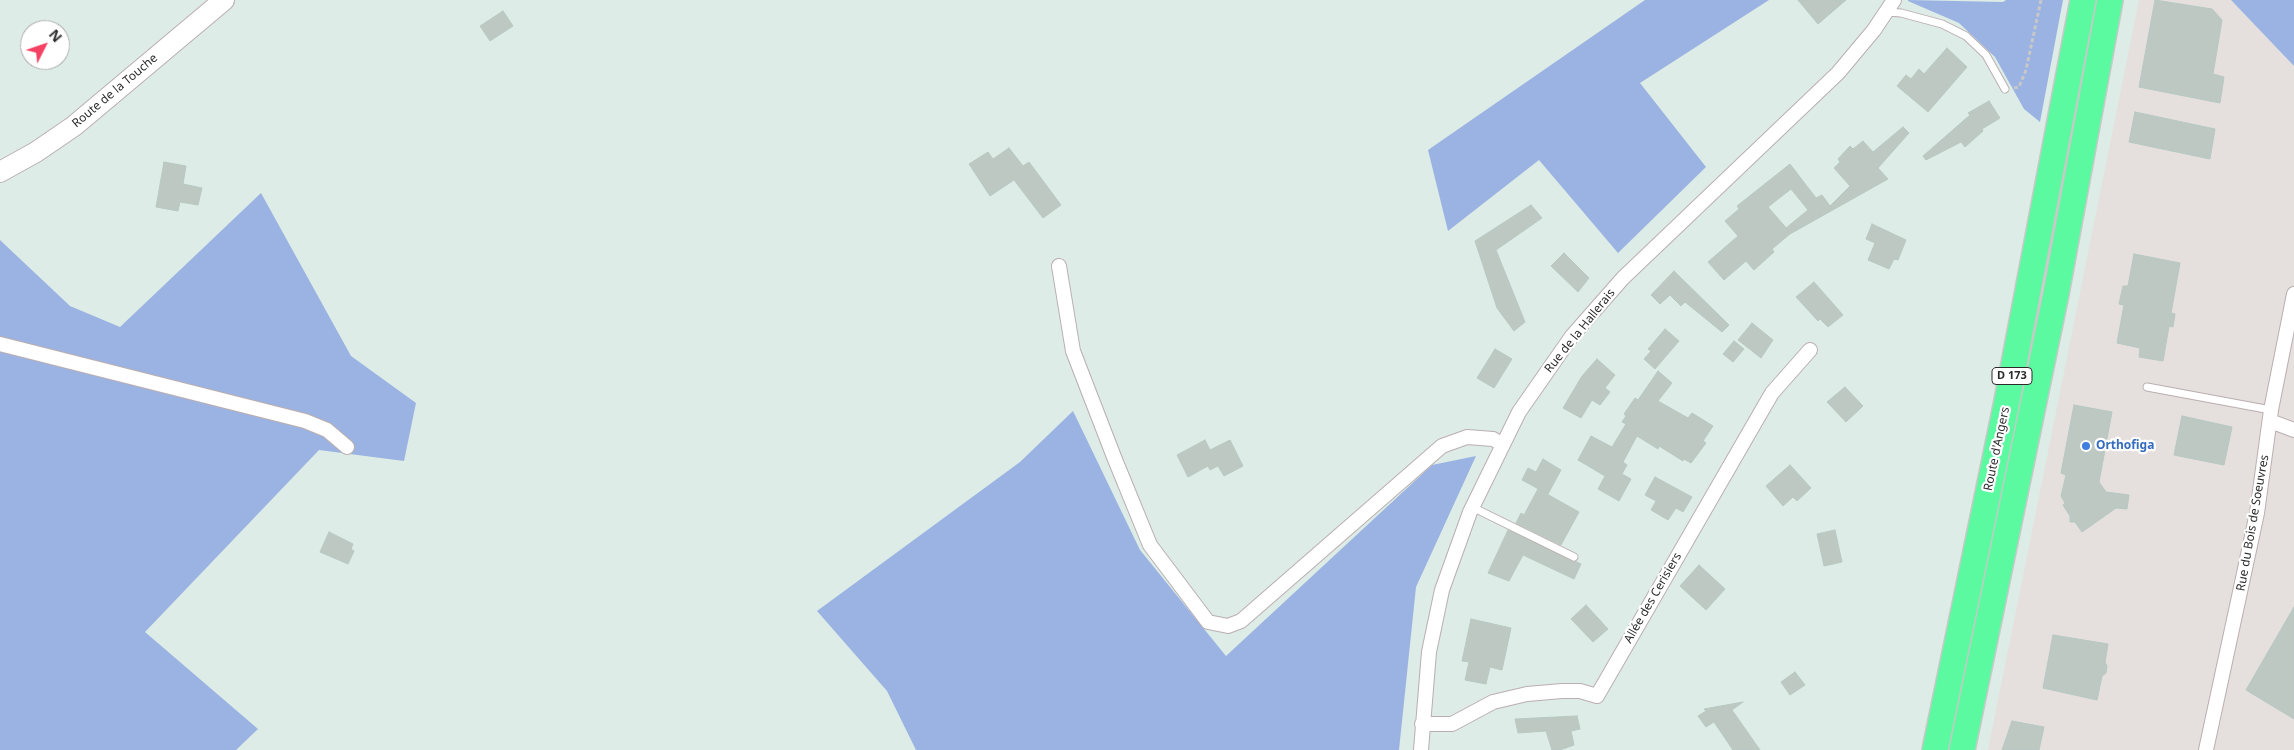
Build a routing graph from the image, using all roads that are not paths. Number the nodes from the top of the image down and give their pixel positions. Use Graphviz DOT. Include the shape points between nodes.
graph roads {
  1 [pos="224,0"];
  2 [pos="2083,0"];
  3 [pos="2110,0"];
  4 [pos="1890,6"];
  5 [pos="2005,89"];
  6 [pos="0,172"];
  7 [pos="1059,266"];
  8 [pos="2294,294"];
  9 [pos="0,344"];
  10 [pos="1810,350"];
  11 [pos="2147,387"];
  12 [pos="2270,416"];
  13 [pos="2294,430"];
  14 [pos="1502,444"];
  15 [pos="347,447"];
  16 [pos="1472,507"];
  17 [pos="1574,556"];
  18 [pos="1422,724"];
  19 [pos="1421,750"];
  20 [pos="1935,750"];
  21 [pos="1962,750"];
  22 [pos="2206,750"];
  1 -- 6 [label="street, Route de la Touche" via="74,126"];
  2 -- 20 [label="highway, Route d'Angers / D 173" via="2008,396"];
  3 -- 21 [label="highway, D 173" via="2056,294"];
  4 -- 5 [label="lane" via="1966,36 1986,55"];
  4 -- 14 [label="street, Rue de la Hallerais" via="1838,74 1644,256 1601,302 1543,376"];
  7 -- 14 [label="street" via="1073,351 1150,545 1208,622 1228,626 1241,621 1442,446 1467,438 1493,439"];
  8 -- 12 [label="street, Rue du Bois de Soeuvres"];
  9 -- 15 [label="street" via="306,421 328,430"];
  10 -- 18 [label="street, Allée des Cerisiers" via="1772,393 1596,696 1580,691 1527,694 1493,702 1452,724"];
  11 -- 12 [label="lane"];
  12 -- 13 [label="street"];
  12 -- 22 [label="street, Rue du Bois de Soeuvres" via="2257,513"];
  14 -- 16 [label="street, Rue de la Hallerais"];
  16 -- 17 [label="lane"];
  16 -- 18 [label="street, Rue de la Hallerais" via="1442,590 1429,652"];
  18 -- 19 [label="street, Rue de la Hallerais"];
}
